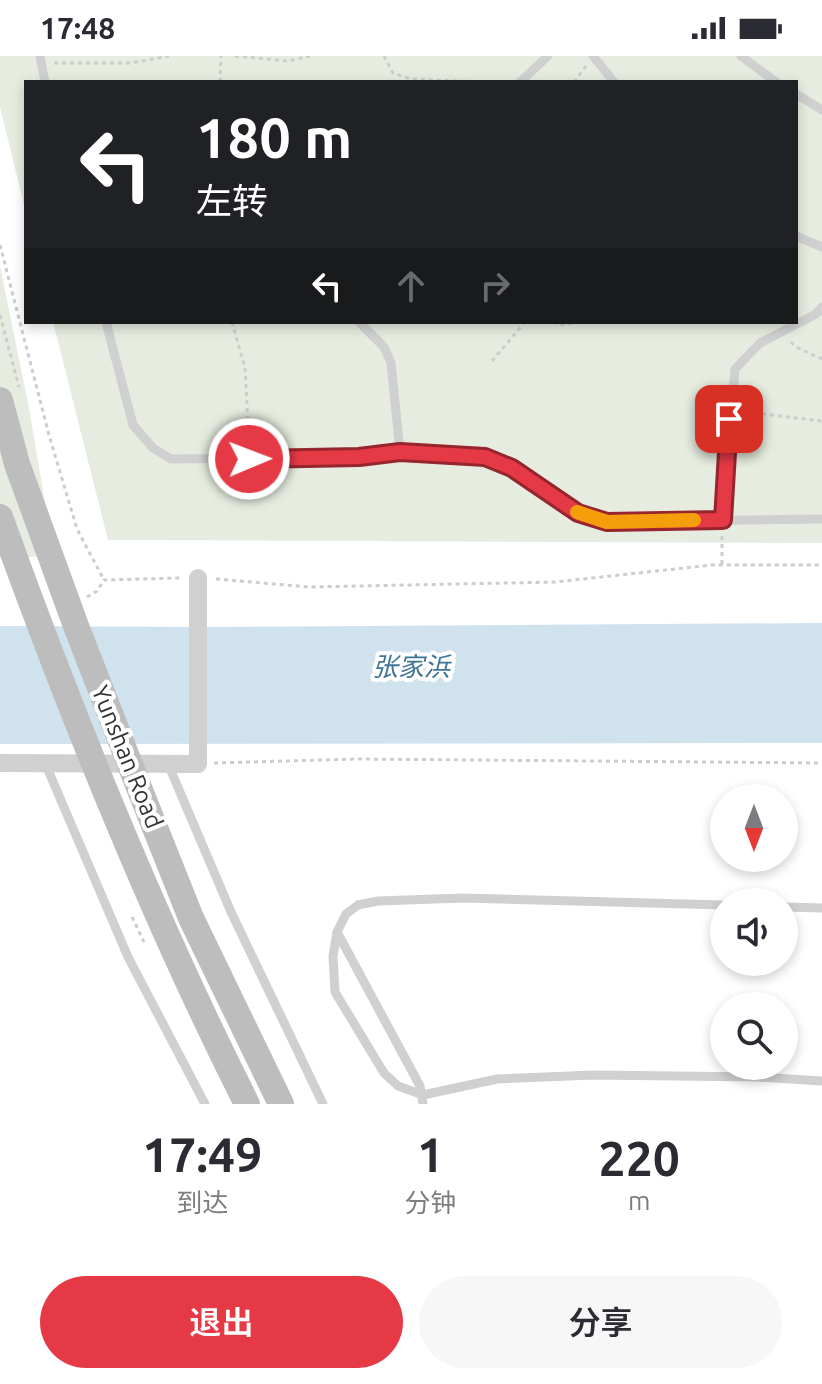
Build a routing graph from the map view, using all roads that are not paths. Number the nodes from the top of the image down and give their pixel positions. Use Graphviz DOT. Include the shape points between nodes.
graph roads {
  1 [pos="548,56"];
  2 [pos="741,56"];
  3 [pos="594,57"];
  4 [pos="40,60"];
  5 [pos="45,80"];
  6 [pos="522,80"];
  7 [pos="612,80"];
  8 [pos="773,80"];
  9 [pos="798,95"];
  10 [pos="822,110"];
  11 [pos="798,237"];
  12 [pos="822,247"];
  13 [pos="822,307"];
  14 [pos="798,323"];
  15 [pos="107,324"];
  16 [pos="361,324"];
  17 [pos="796,324"];
  18 [pos="9,393"];
  19 [pos="400,452"];
  20 [pos="0,517"];
  21 [pos="822,519"];
  22 [pos="723,520"];
  23 [pos="198,578"];
  24 [pos="0,763"];
  25 [pos="45,763"];
  26 [pos="168,764"];
  27 [pos="710,905"];
  28 [pos="798,907"];
  29 [pos="822,908"];
  30 [pos="337,932"];
  31 [pos="822,1081"];
  32 [pos="423,1100"];
  33 [pos="205,1104"];
  34 [pos="247,1104"];
  35 [pos="281,1104"];
  36 [pos="323,1104"];
  1 -- 6 [label="lane"];
  2 -- 8 [label="lane"];
  3 -- 7 [label="lane"];
  4 -- 5 [label="lane"];
  9 -- 10 [label="lane"];
  11 -- 12 [label="lane"];
  13 -- 14 [label="lane"];
  15 -- 19 [label="lane" via="133,425 171,459"];
  16 -- 19 [label="lane" via="384,347 391,363"];
  17 -- 22 [label="lane" via="760,343 735,369"];
  18 -- 35 [label="main road, Yunshan Road, bridge" via="17,464 65,597 191,918"];
  19 -- 22 [label="lane" via="485,457 512,468 578,513 607,522"];
  20 -- 34 [label="main road, Yunshan Road, bridge" via="161,926"];
  21 -- 22 [label="lane"];
  23 -- 26 [label="street" via="198,764"];
  24 -- 25 [label="street"];
  25 -- 26 [label="street"];
  25 -- 33 [label="lane" via="128,957"];
  26 -- 36 [label="lane" via="231,912"];
  27 -- 30 [label="lane" via="402,898 358,905"];
  28 -- 29 [label="lane"];
  30 -- 32 [label="lane"];
  30 -- 32 [label="lane" via="335,992 384,1073"];
  31 -- 32 [label="lane" via="594,1075 497,1079"];
}
